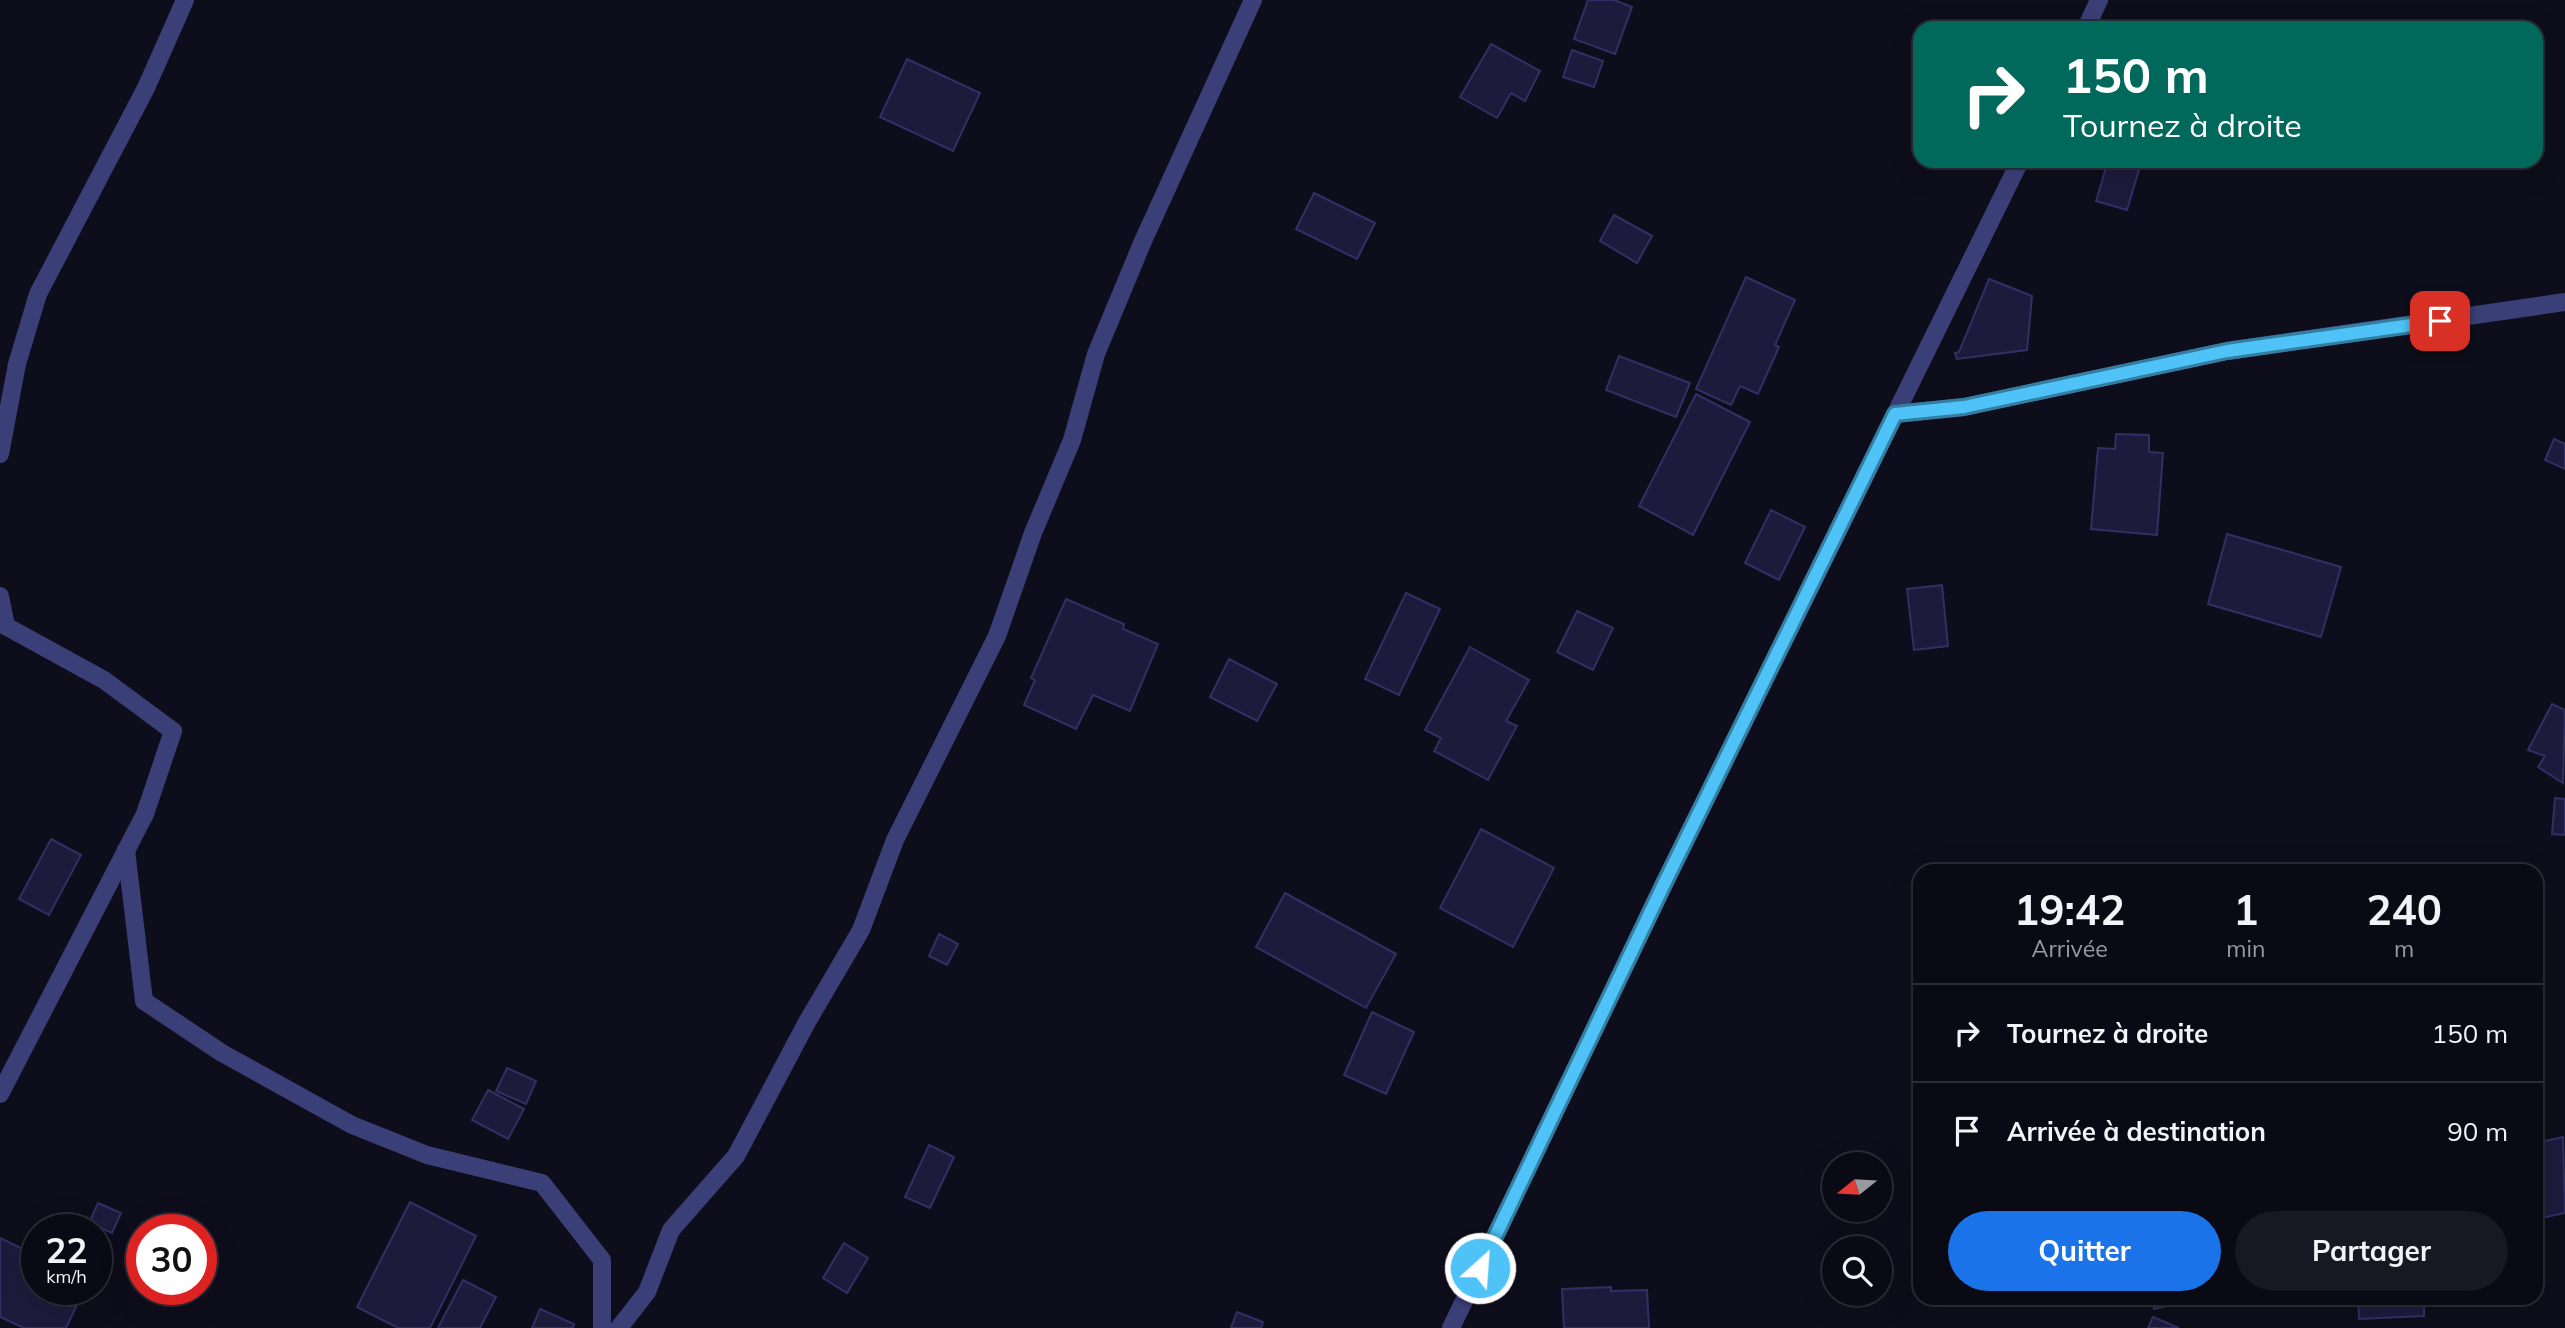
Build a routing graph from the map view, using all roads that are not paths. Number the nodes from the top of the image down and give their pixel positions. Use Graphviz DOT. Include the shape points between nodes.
graph roads {
  1 [pos="185,0"];
  2 [pos="1253,0"];
  3 [pos="2099,0"];
  4 [pos="2088,21"];
  5 [pos="2017,168"];
  6 [pos="2565,302"];
  7 [pos="1895,414"];
  8 [pos="0,454"];
  9 [pos="0,596"];
  10 [pos="3,625"];
  11 [pos="126,850"];
  12 [pos="0,1094"];
  13 [pos="602,1328"];
  14 [pos="619,1328"];
  15 [pos="1451,1328"];
  1 -- 8 [label="street" via="146,88 38,294 17,364"];
  2 -- 14 [label="street" via="1096,354 1072,440 1033,533 998,636 895,840 861,930 736,1156 671,1230 647,1292"];
  3 -- 4 [label="street"];
  5 -- 7 [label="street"];
  6 -- 7 [label="street" via="2227,351 1964,407"];
  7 -- 15 [label="street"];
  9 -- 10 [label="street"];
  10 -- 11 [label="street" via="104,680 173,731 145,814"];
  11 -- 12 [label="street"];
  11 -- 13 [label="street" via="144,1001 222,1053 352,1125 427,1155 542,1183 602,1259"];
}
